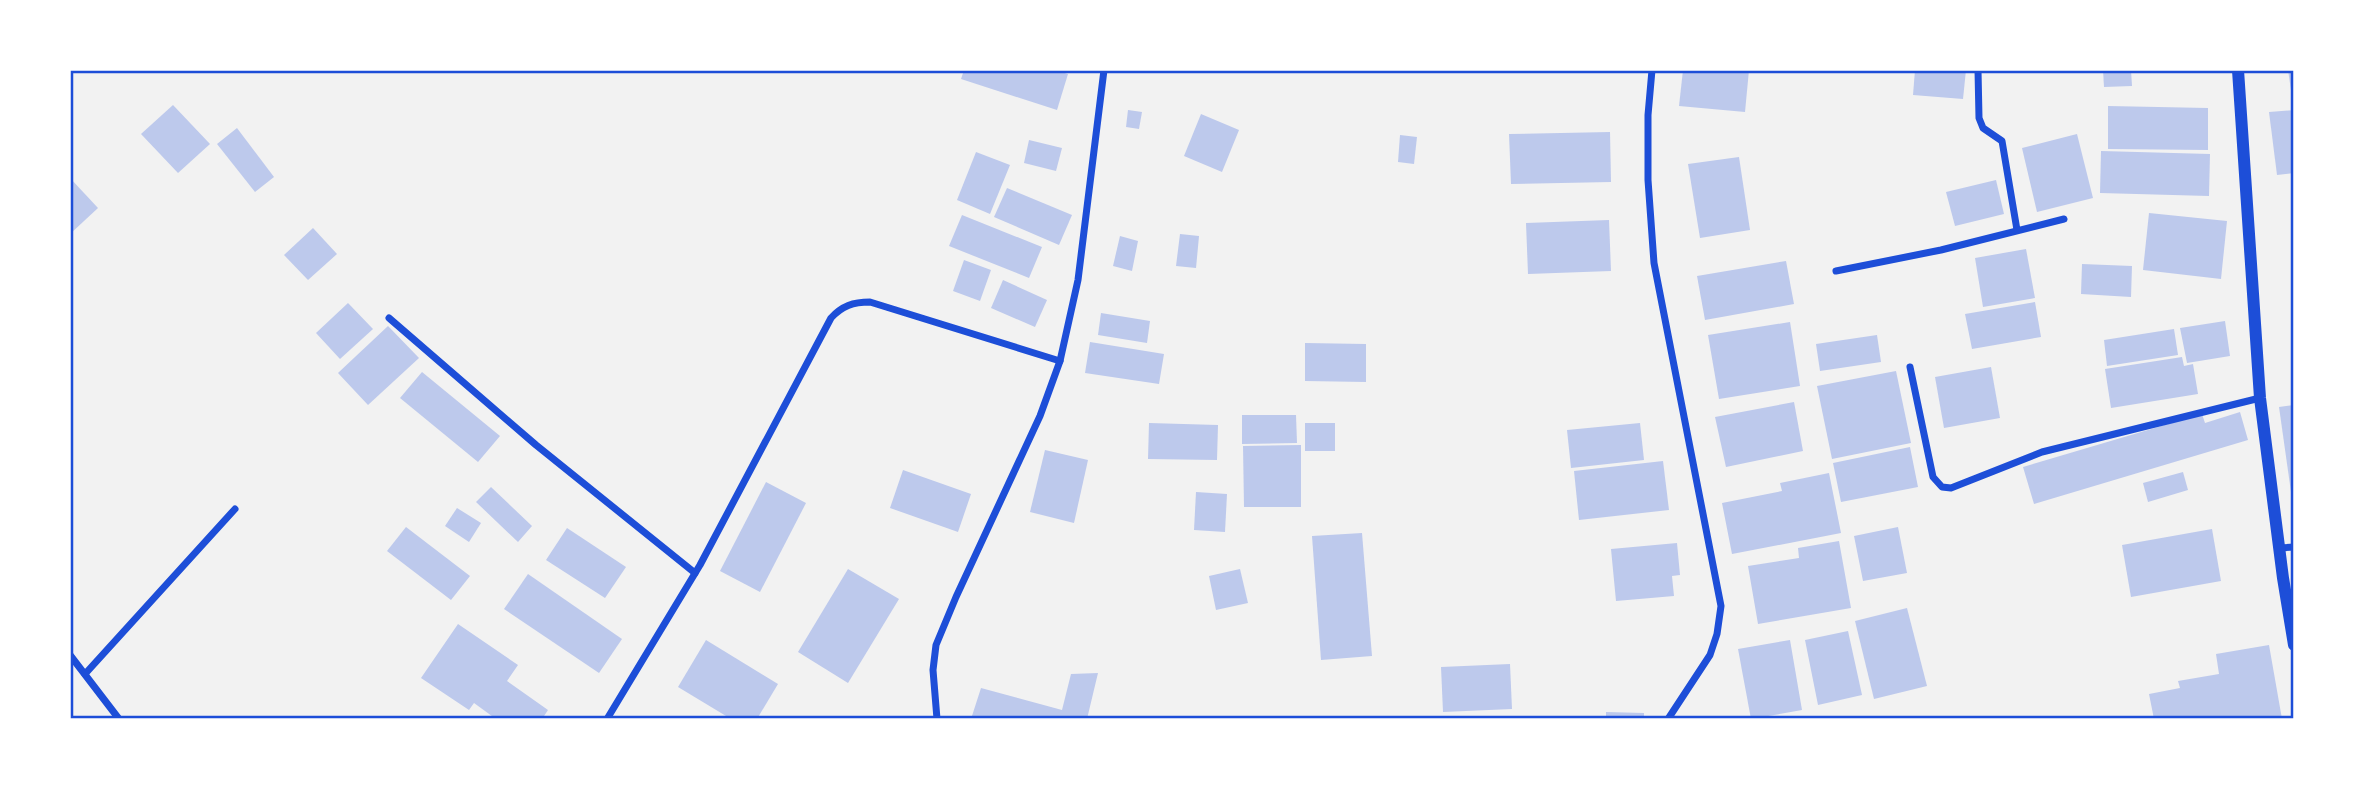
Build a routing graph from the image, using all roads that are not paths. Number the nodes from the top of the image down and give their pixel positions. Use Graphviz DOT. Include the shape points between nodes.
graph roads {
  1 [pos="1104,70"];
  2 [pos="1651,70"];
  3 [pos="1978,70"];
  4 [pos="2238,70"];
  5 [pos="2064,219"];
  6 [pos="2017,230"];
  7 [pos="1836,271"];
  8 [pos="389,318"];
  9 [pos="1060,361"];
  10 [pos="1910,367"];
  11 [pos="2260,398"];
  12 [pos="236,509"];
  13 [pos="2294,547"];
  14 [pos="2280,548"];
  15 [pos="695,573"];
  16 [pos="2294,645"];
  17 [pos="70,655"];
  18 [pos="85,674"];
  19 [pos="119,719"];
  20 [pos="607,719"];
  21 [pos="937,719"];
  22 [pos="1668,719"];
  1 -- 9 [label="street" via="1078,280"];
  2 -- 22 [label="street" via="1648,180 1654,263 1721,606 1710,655"];
  3 -- 6 [label="street" via="1979,118 1983,128 2003,141"];
  4 -- 11 [label="street"];
  5 -- 6 [label="street"];
  6 -- 7 [label="street"];
  8 -- 15 [label="street"];
  9 -- 15 [label="street" via="870,302 841,307"];
  9 -- 21 [label="street" via="1040,416 936,645"];
  10 -- 11 [label="street" via="1933,477 1951,488 2042,452"];
  11 -- 14 [label="street"];
  12 -- 18 [label="street"];
  13 -- 14 [label="street"];
  14 -- 16 [label="street"];
  15 -- 20 [label="street"];
  17 -- 18 [label="street"];
  18 -- 19 [label="street"];
}
